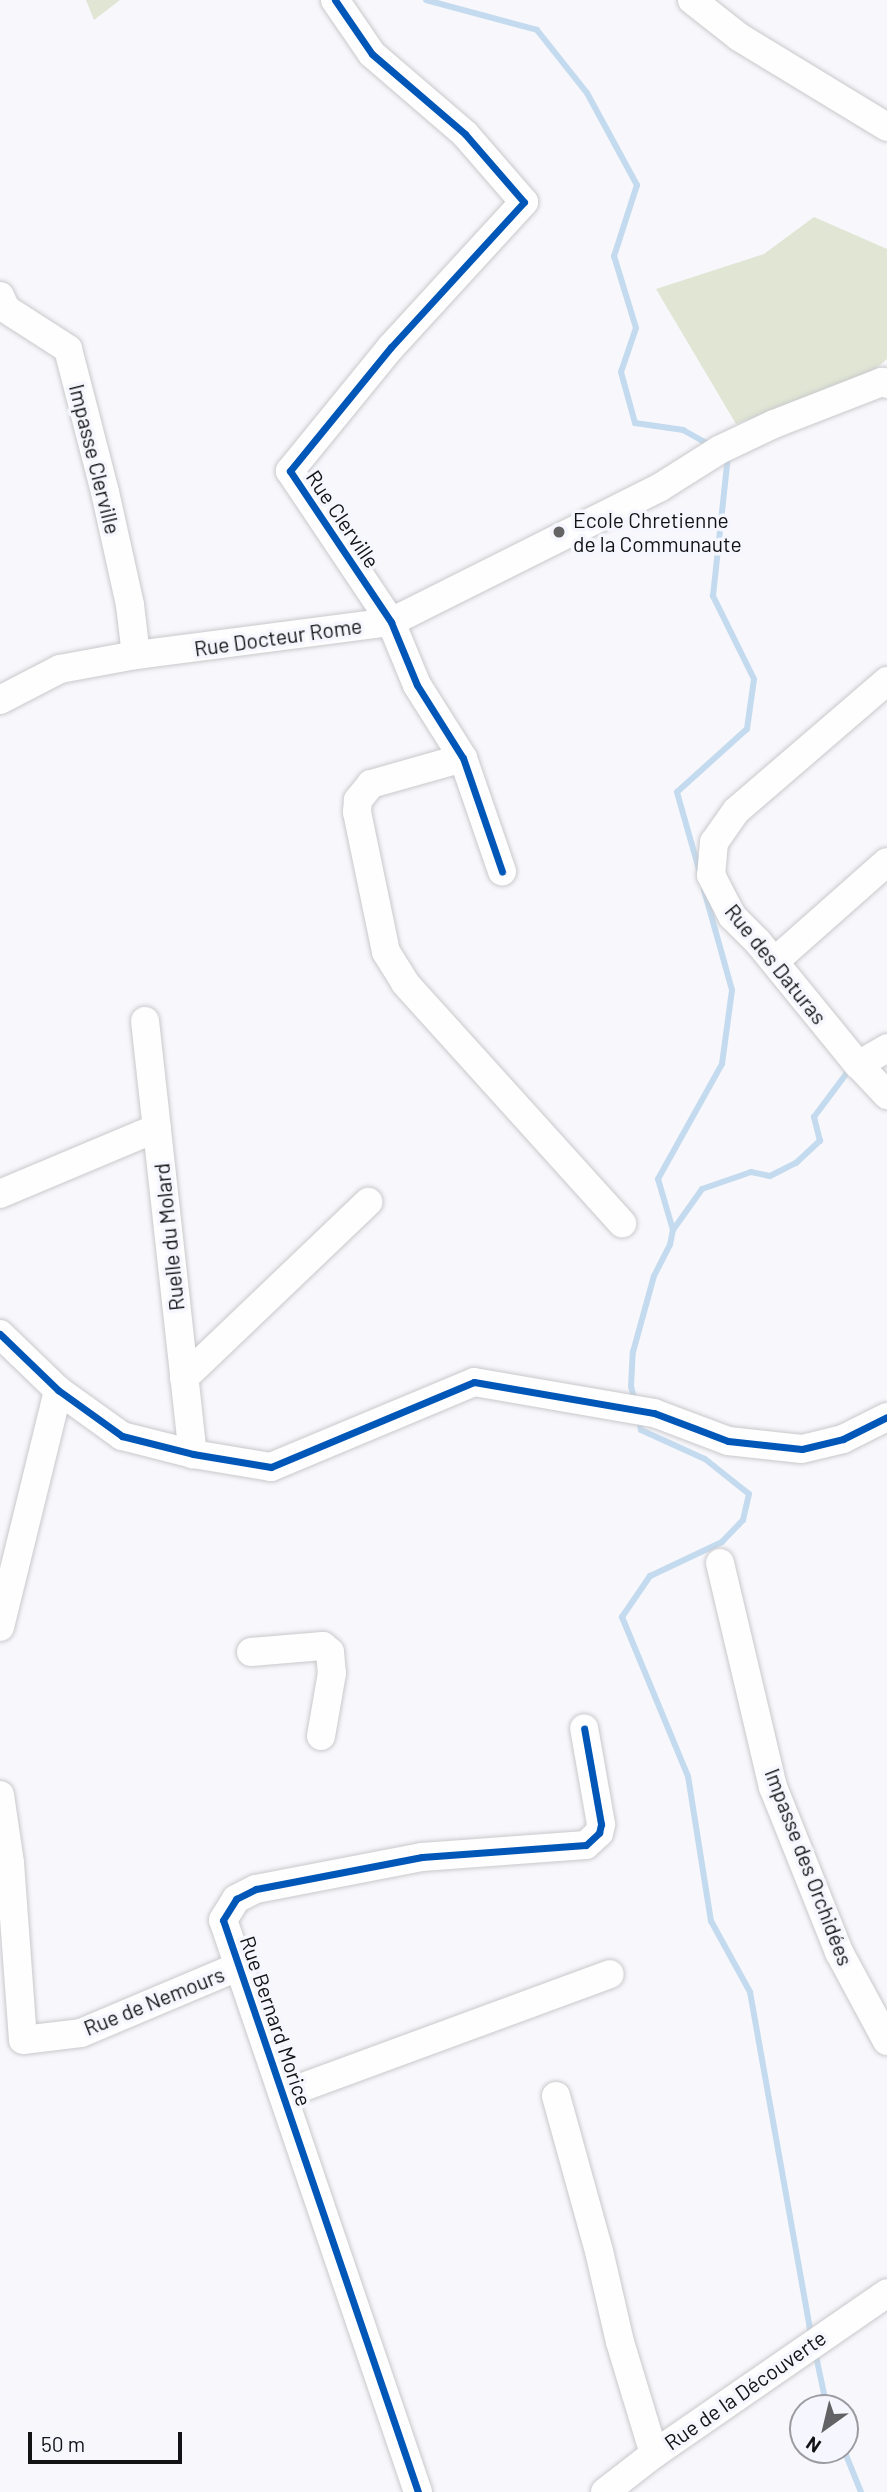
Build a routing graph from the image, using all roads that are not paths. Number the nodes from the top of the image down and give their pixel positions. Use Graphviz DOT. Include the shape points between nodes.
graph roads {
  1 [pos="335,0"];
  2 [pos="692,0"];
  3 [pos="887,127"];
  4 [pos="0,296"];
  5 [pos="887,384"];
  6 [pos="391,622"];
  7 [pos="136,655"];
  8 [pos="887,681"];
  9 [pos="0,700"];
  10 [pos="463,758"];
  11 [pos="887,862"];
  12 [pos="502,871"];
  13 [pos="775,961"];
  14 [pos="145,1021"];
  15 [pos="887,1048"];
  16 [pos="858,1065"];
  17 [pos="887,1095"];
  18 [pos="157,1129"];
  19 [pos="0,1194"];
  20 [pos="369,1202"];
  21 [pos="622,1223"];
  22 [pos="0,1334"];
  23 [pos="184,1378"];
  24 [pos="58,1390"];
  25 [pos="887,1417"];
  26 [pos="193,1454"];
  27 [pos="720,1563"];
  28 [pos="0,1627"];
  29 [pos="251,1652"];
  30 [pos="584,1728"];
  31 [pos="321,1737"];
  32 [pos="0,1795"];
  33 [pos="237,1967"];
  34 [pos="610,1974"];
  35 [pos="887,2040"];
  36 [pos="284,2094"];
  37 [pos="556,2096"];
  38 [pos="887,2294"];
  39 [pos="654,2454"];
  40 [pos="418,2492"];
  41 [pos="605,2492"];
  1 -- 6 [label="street, Rue Clerville" via="372,54 465,134 524,202 391,347 290,471"];
  2 -- 3 [label="street" via="739,37"];
  4 -- 7 [label="street, Impasse Clerville" via="6,309 68,349 130,605"];
  5 -- 6 [label="street, Rue Docteur Rome" via="774,424 719,450 659,488"];
  6 -- 7 [label="street, Rue Docteur Rome"];
  6 -- 10 [label="street, Rue Clerville" via="417,685"];
  7 -- 9 [label="street, Rue Docteur Rome" via="60,669"];
  8 -- 13 [label="street, Rue des Daturas" via="736,811 714,842 711,875 732,916"];
  10 -- 12 [label="street, Rue Clerville"];
  10 -- 21 [label="street" via="371,785 358,800 386,952 405,983"];
  11 -- 13 [label="street"];
  13 -- 16 [label="street, Rue des Daturas"];
  14 -- 18 [label="street, Ruelle du Molard"];
  15 -- 16 [label="street"];
  16 -- 17 [label="street, Rue des Daturas"];
  18 -- 19 [label="street"];
  18 -- 23 [label="street, Ruelle du Molard"];
  20 -- 23 [label="street"];
  22 -- 24 [label="street"];
  23 -- 26 [label="street, Ruelle du Molard"];
  24 -- 26 [label="street" via="122,1436"];
  24 -- 28 [label="street"];
  25 -- 26 [label="street" via="843,1439 802,1449 728,1441 654,1413 474,1382 271,1467"];
  27 -- 35 [label="street, Impasse des Orchidées" via="773,1787 839,1952"];
  29 -- 31 [label="street" via="323,1646 330,1652 332,1673"];
  30 -- 33 [label="street, Rue Bernard Morice" via="601,1824 593,1841 422,1857 256,1889 236,1899 223,1920"];
  32 -- 33 [label="street, Rue de Nemours" via="23,2040 81,2033"];
  33 -- 36 [label="street, Rue Bernard Morice"];
  34 -- 36 [label="street"];
  36 -- 40 [label="street, Rue Bernard Morice"];
  37 -- 39 [label="street"];
  38 -- 39 [label="street, Rue de la Découverte"];
  39 -- 41 [label="street, Rue de la Découverte"];
}
